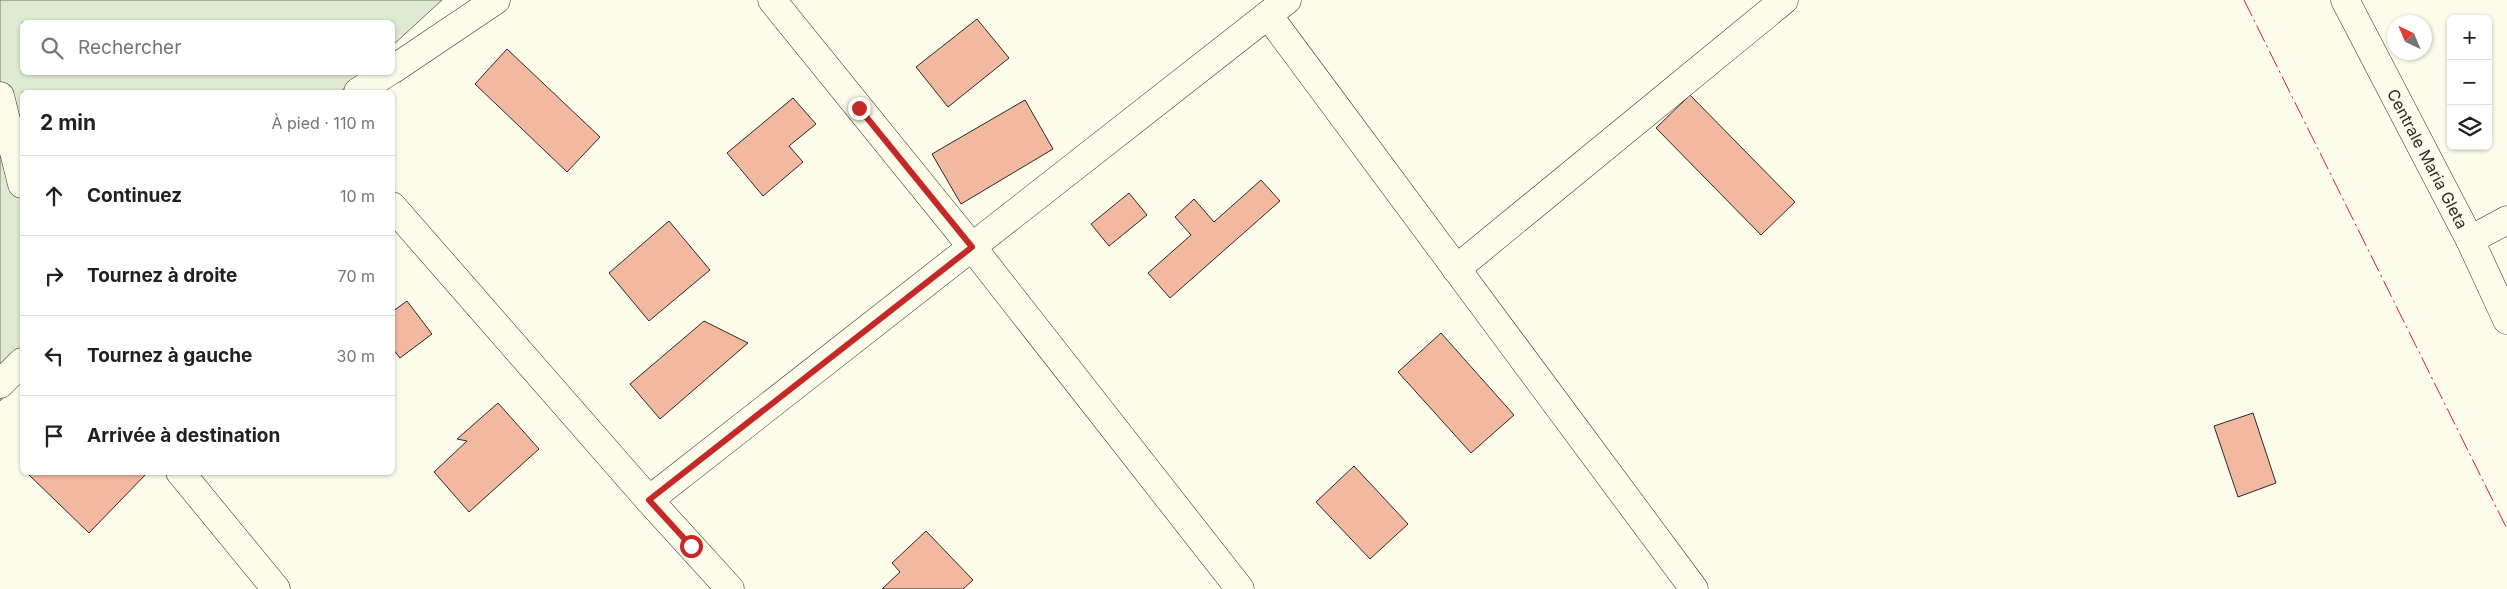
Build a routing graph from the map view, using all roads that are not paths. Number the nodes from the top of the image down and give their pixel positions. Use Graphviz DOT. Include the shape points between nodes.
graph roads {
  1 [pos="496,0"];
  2 [pos="772,0"];
  3 [pos="1784,0"];
  4 [pos="2345,0"];
  5 [pos="1277,8"];
  6 [pos="395,68"];
  7 [pos="384,75"];
  8 [pos="361,90"];
  9 [pos="0,96"];
  10 [pos="20,176"];
  11 [pos="395,209"];
  12 [pos="2507,220"];
  13 [pos="2470,240"];
  14 [pos="972,247"];
  15 [pos="1456,269"];
  16 [pos="2507,320"];
  17 [pos="20,364"];
  18 [pos="0,384"];
  19 [pos="182,475"];
  20 [pos="649,500"];
  21 [pos="276,589"];
  22 [pos="730,589"];
  23 [pos="1240,589"];
  24 [pos="1694,589"];
  1 -- 6 [label="street"];
  2 -- 14 [label="street"];
  3 -- 15 [label="street"];
  4 -- 13 [label="street, Centrale Maria Gleta"];
  5 -- 14 [label="street"];
  5 -- 15 [label="street"];
  7 -- 8 [label="street"];
  9 -- 10 [label="street"];
  11 -- 20 [label="street"];
  12 -- 13 [label="street"];
  13 -- 16 [label="street, Centrale Maria Gleta"];
  14 -- 20 [label="street"];
  14 -- 23 [label="street"];
  15 -- 24 [label="street"];
  17 -- 18 [label="street"];
  19 -- 21 [label="street"];
  20 -- 22 [label="street"];
}
